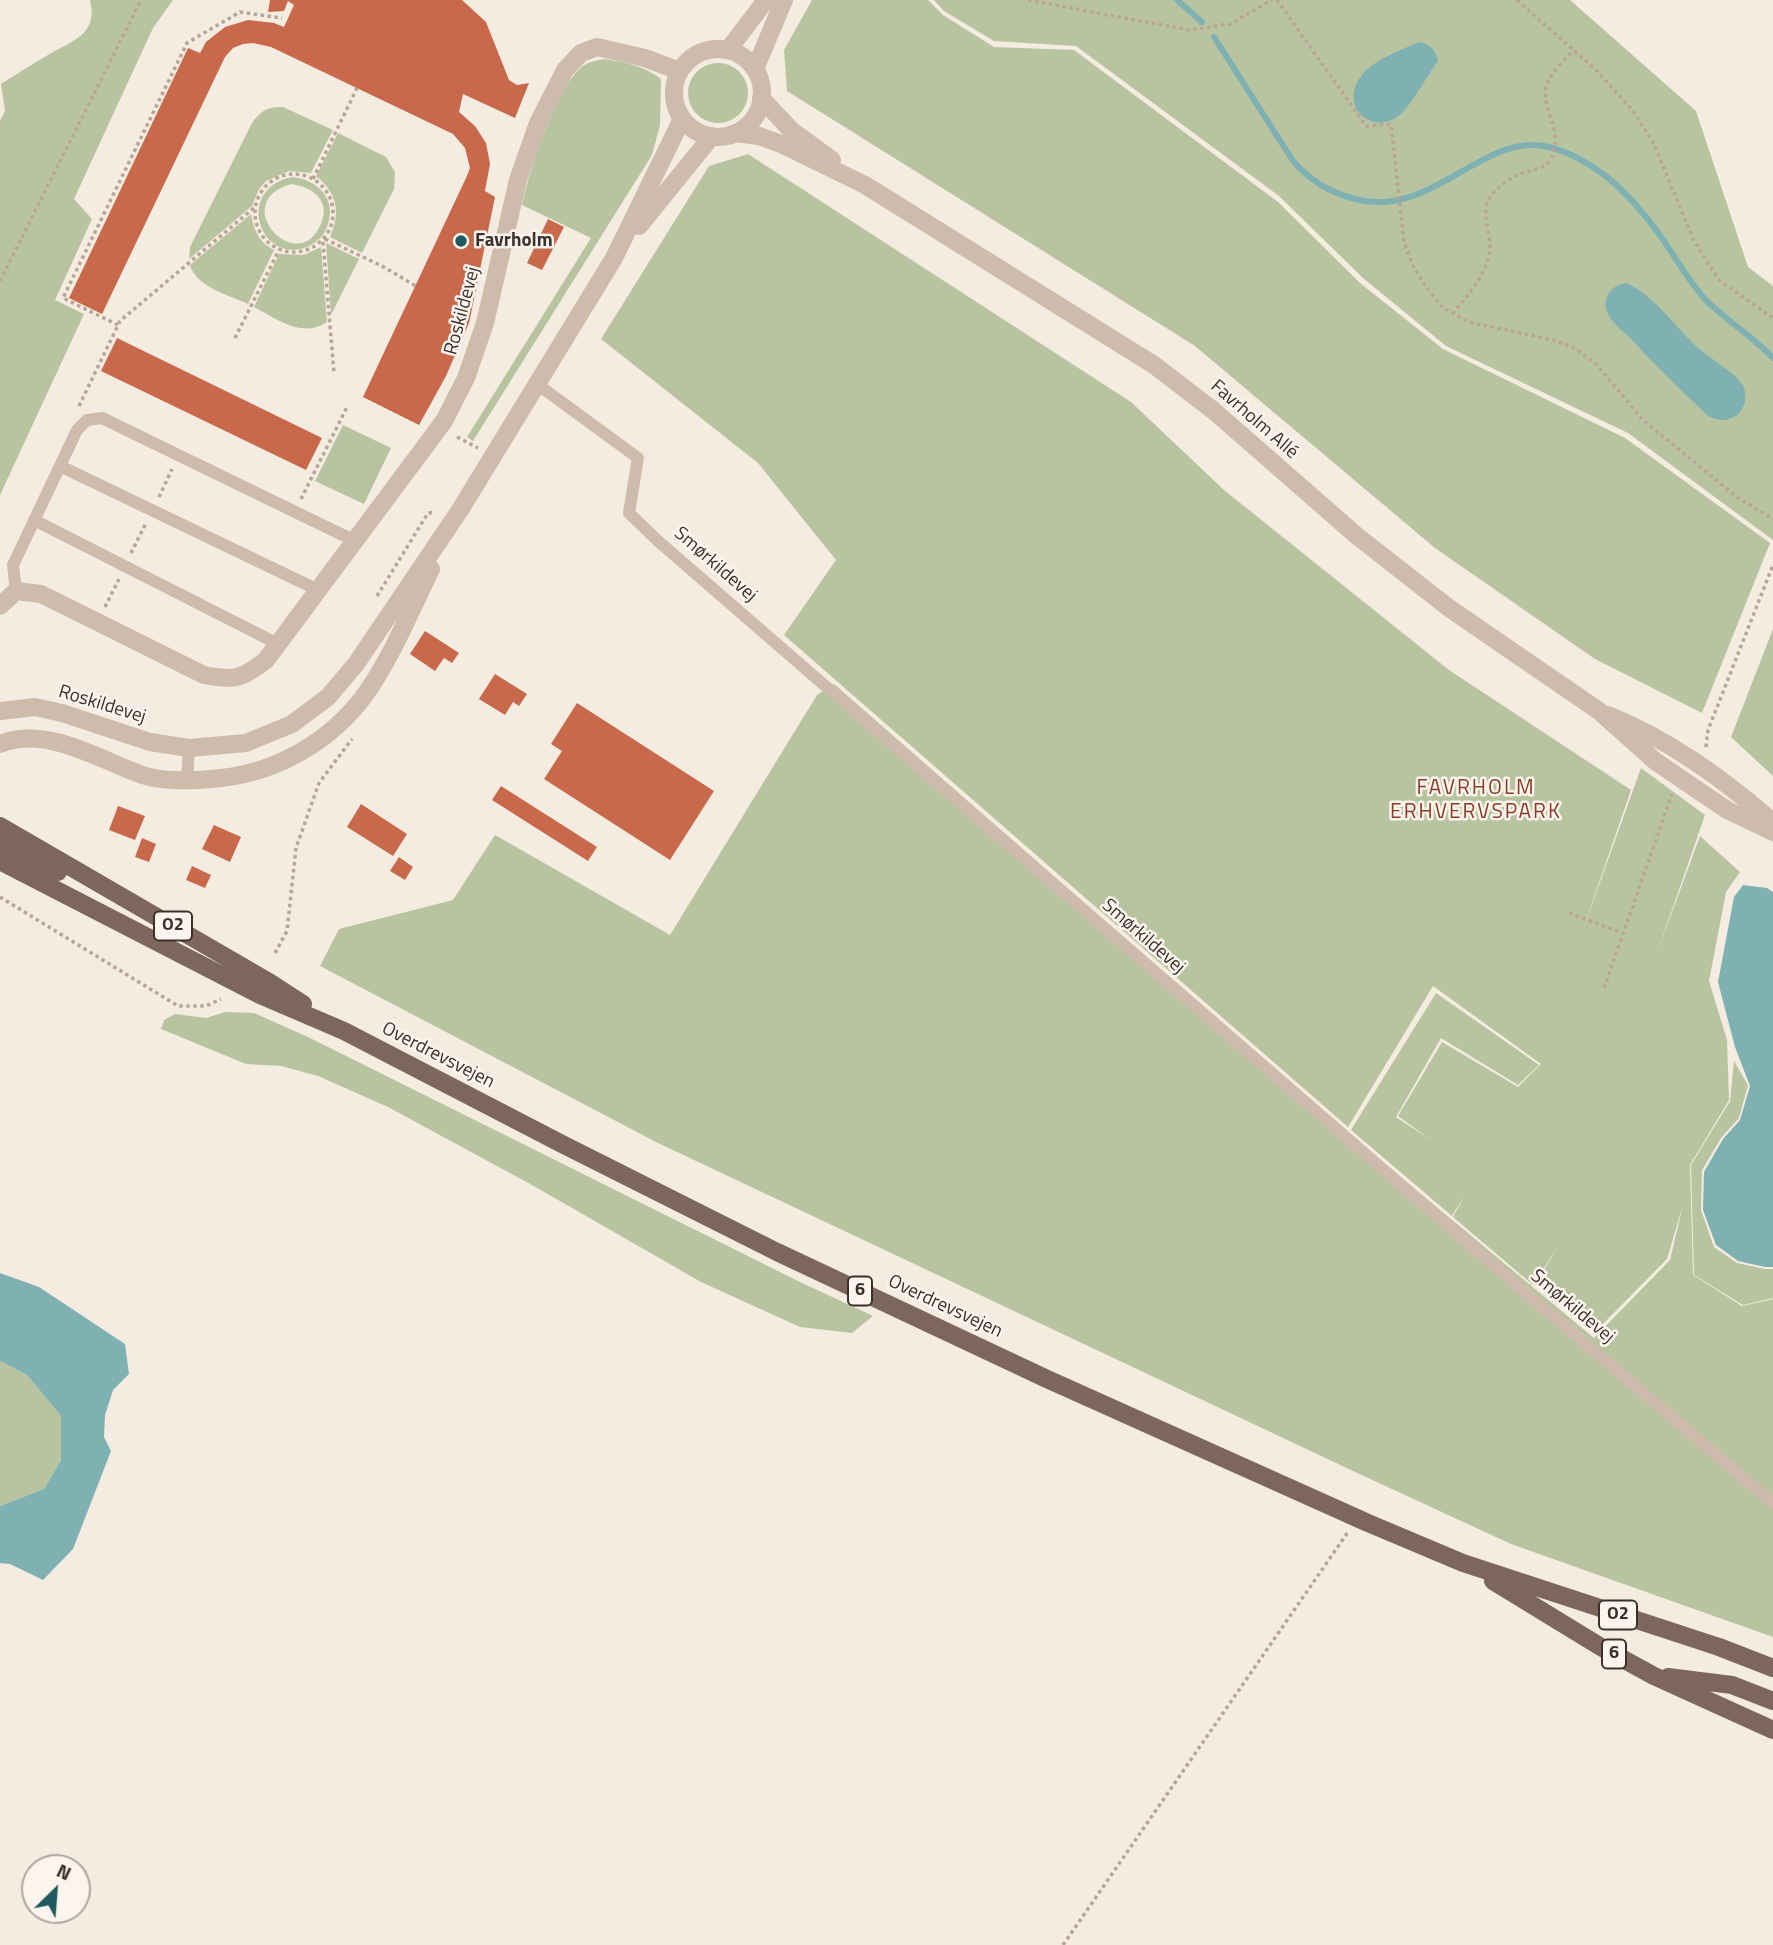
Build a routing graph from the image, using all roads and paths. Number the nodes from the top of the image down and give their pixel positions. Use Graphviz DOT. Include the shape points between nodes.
graph roads {
  1 [pos="141,0"];
  2 [pos="766,0"];
  3 [pos="784,0"];
  4 [pos="1028,0"];
  5 [pos="1274,0"];
  6 [pos="1517,0"];
  7 [pos="282,18"];
  8 [pos="728,50"];
  9 [pos="1574,50"];
  10 [pos="755,69"];
  11 [pos="679,71"];
  12 [pos="357,88"];
  13 [pos="761,98"];
  14 [pos="682,119"];
  15 [pos="736,133"];
  16 [pos="712,136"];
  17 [pos="313,179"];
  18 [pos="865,185"];
  19 [pos="255,207"];
  20 [pos="324,241"];
  21 [pos="279,250"];
  22 [pos="614,258"];
  23 [pos="0,281"];
  24 [pos="415,286"];
  25 [pos="1453,314"];
  26 [pos="1773,318"];
  27 [pos="235,338"];
  28 [pos="334,373"];
  29 [pos="537,384"];
  30 [pos="347,407"];
  31 [pos="439,427"];
  32 [pos="179,455"];
  33 [pos="492,456"];
  34 [pos="60,466"];
  35 [pos="460,510"];
  36 [pos="152,511"];
  37 [pos="295,512"];
  38 [pos="1773,519"];
  39 [pos="34,520"];
  40 [pos="355,541"];
  41 [pos="1773,565"];
  42 [pos="125,567"];
  43 [pos="318,590"];
  44 [pos="16,591"];
  45 [pos="0,606"];
  46 [pos="98,621"];
  47 [pos="278,643"];
  48 [pos="0,711"];
  49 [pos="1599,711"];
  50 [pos="353,738"];
  51 [pos="0,744"];
  52 [pos="189,748"];
  53 [pos="1699,764"];
  54 [pos="1681,778"];
  55 [pos="187,780"];
  56 [pos="1773,822"];
  57 [pos="0,826"];
  58 [pos="1773,832"];
  59 [pos="0,842"];
  60 [pos="0,861"];
  61 [pos="0,897"];
  62 [pos="1569,913"];
  63 [pos="157,917"];
  64 [pos="1624,933"];
  65 [pos="275,953"];
  66 [pos="1604,988"];
  67 [pos="221,999"];
  68 [pos="344,1031"];
  69 [pos="1773,1503"];
  70 [pos="1358,1518"];
  71 [pos="1463,1563"];
  72 [pos="1773,1668"];
  73 [pos="1654,1676"];
  74 [pos="1773,1701"];
  75 [pos="1773,1730"];
  76 [pos="1063,1945"];
  1 -- 23 [label="path"];
  2 -- 8 [label="street"];
  3 -- 10 [label="street"];
  4 -- 5 [label="path" via="1189,30 1230,24"];
  5 -- 25 [label="path" via="1366,126 1391,124 1404,242 1426,287"];
  6 -- 9 [label="path"];
  7 -- 19 [label="path" via="240,12 187,43 63,298 119,323"];
  8 -- 10 [label="street"];
  8 -- 11 [label="street" via="700,52"];
  9 -- 25 [label="path" via="1546,87 1545,99 1556,132 1552,155 1544,166 1516,175 1490,197 1486,267"];
  9 -- 26 [label="path" via="1633,111 1654,144 1694,241 1719,281"];
  10 -- 13 [label="street"];
  11 -- 14 [label="street" via="674,96"];
  11 -- 31 [label="street, Roskildevej" via="597,47 581,53 565,70 538,123 518,180 485,323 466,378"];
  12 -- 17 [label="path"];
  13 -- 15 [label="street" via="755,116"];
  13 -- 18 [label="street, Favrholm Allé" via="791,130"];
  14 -- 16 [label="street"];
  14 -- 22 [label="street, Roskildevej"];
  15 -- 16 [label="street"];
  15 -- 18 [label="street, Favrholm Allé" via="781,144"];
  16 -- 22 [label="street, Roskildevej"];
  17 -- 19 [label="path" via="302,174 277,177 266,185"];
  17 -- 20 [label="path" via="326,189 333,205 333,222"];
  18 -- 49 [label="street, Favrholm Allé" via="1154,365 1414,581"];
  19 -- 21 [label="path" via="260,232"];
  20 -- 21 [label="path" via="294,253"];
  20 -- 24 [label="path"];
  20 -- 28 [label="path"];
  21 -- 27 [label="path"];
  22 -- 29 [label="street, Roskildevej"];
  25 -- 38 [label="path" via="1576,349 1597,365 1643,420 1738,498"];
  29 -- 33 [label="street, Roskildevej"];
  29 -- 69 [label="lane, Smørkildevej" via="638,458 629,513 658,541"];
  30 -- 37 [label="path"];
  31 -- 33 [label="path"];
  31 -- 40 [label="street, Roskildevej"];
  32 -- 34 [label="lane" via="102,418 87,420 77,430"];
  32 -- 36 [label="path"];
  32 -- 37 [label="lane"];
  33 -- 35 [label="street, Roskildevej"];
  34 -- 36 [label="lane"];
  34 -- 39 [label="lane"];
  35 -- 52 [label="street, Roskildevej" via="356,664 328,697 292,724 246,743"];
  35 -- 55 [label="street, Roskildevej" via="367,692 334,729 288,760 247,775"];
  36 -- 42 [label="path"];
  36 -- 43 [label="lane"];
  37 -- 40 [label="lane"];
  39 -- 42 [label="lane"];
  39 -- 44 [label="lane" via="13,565"];
  40 -- 43 [label="street, Roskildevej"];
  41 -- 53 [label="path"];
  42 -- 46 [label="path"];
  42 -- 47 [label="lane"];
  43 -- 47 [label="street, Roskildevej"];
  44 -- 45 [label="street"];
  44 -- 46 [label="street, Roskildevej" via="41,594"];
  46 -- 47 [label="street, Roskildevej" via="204,675 226,679 246,676"];
  48 -- 52 [label="street, Roskildevej" via="35,707 150,742"];
  49 -- 53 [label="street, Favrholm Allé" via="1658,737"];
  49 -- 54 [label="street, Favrholm Allé" via="1634,745"];
  50 -- 65 [label="path" via="319,783 296,848 287,931"];
  51 -- 55 [label="street, Roskildevej" via="12,739 58,742 144,776"];
  52 -- 55 [label="lane"];
  53 -- 56 [label="street, Favrholm Allé"];
  54 -- 58 [label="street, Favrholm Allé" via="1727,810"];
  54 -- 64 [label="path"];
  57 -- 63 [label="main road, Overdrevsvejen / O2"];
  59 -- 63 [label="main road"];
  60 -- 68 [label="main road, Overdrevsvejen / 6" via="260,995"];
  61 -- 67 [label="path" via="178,1006 206,1006"];
  62 -- 64 [label="path"];
  63 -- 68 [label="main road, Overdrevsvejen / O2"];
  64 -- 66 [label="path"];
  68 -- 70 [label="main road, Overdrevsvejen / 6" via="777,1252"];
  70 -- 71 [label="main road, Overdrevsvejen / 6"];
  70 -- 76 [label="path"];
  71 -- 72 [label="main road, Overdrevsvejen / O2"];
  71 -- 73 [label="main road, Overdrevsvejen / 6"];
  73 -- 74 [label="main road" via="1732,1685"];
  73 -- 75 [label="main road, Overdrevsvejen / 6"];
}
